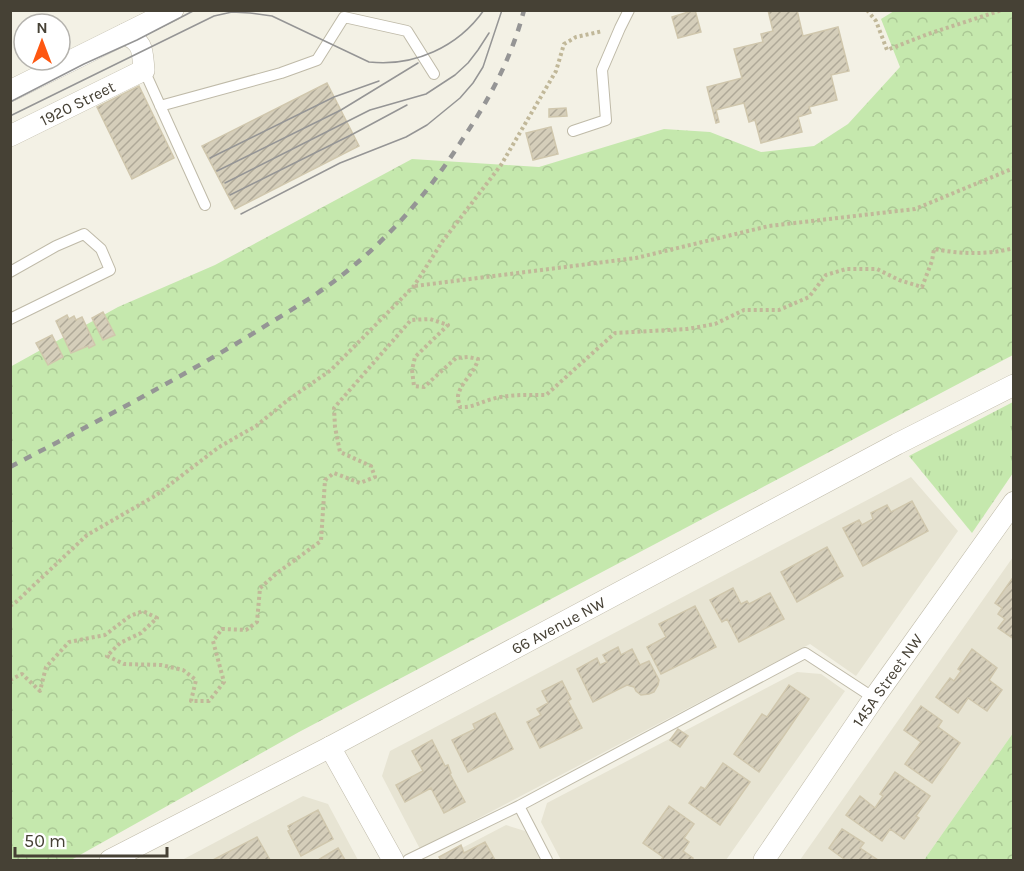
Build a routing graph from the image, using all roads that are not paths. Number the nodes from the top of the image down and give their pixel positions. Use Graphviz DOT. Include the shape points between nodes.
graph roads {
  1 [pos="173,10"];
  2 [pos="629,10"];
  3 [pos="125,34"];
  4 [pos="144,70"];
  5 [pos="434,74"];
  6 [pos="10,91"];
  7 [pos="160,106"];
  8 [pos="573,132"];
  9 [pos="10,136"];
  10 [pos="205,205"];
  11 [pos="10,272"];
  12 [pos="10,319"];
  13 [pos="1010,387"];
  14 [pos="1014,502"];
  15 [pos="874,698"];
  16 [pos="330,747"];
  17 [pos="519,806"];
  18 [pos="110,861"];
  19 [pos="393,861"];
  20 [pos="408,861"];
  21 [pos="547,861"];
  22 [pos="764,861"];
  1 -- 3 [label="street"];
  2 -- 8 [label="lane" via="602,70 606,120"];
  3 -- 4 [label="street" via="137,40"];
  3 -- 6 [label="street"];
  4 -- 7 [label="lane"];
  4 -- 9 [label="street, 1920 Street"];
  5 -- 7 [label="lane" via="407,31 344,17 316,60"];
  7 -- 10 [label="lane"];
  11 -- 12 [label="lane" via="84,234 101,249 110,270"];
  13 -- 16 [label="street, 66 Avenue NW"];
  14 -- 15 [label="street, 145A Street NW"];
  15 -- 17 [label="lane" via="805,653"];
  15 -- 22 [label="street, 145A Street NW"];
  16 -- 18 [label="street, 66 Avenue NW"];
  16 -- 19 [label="street"];
  17 -- 20 [label="lane"];
  17 -- 21 [label="lane"];
}
